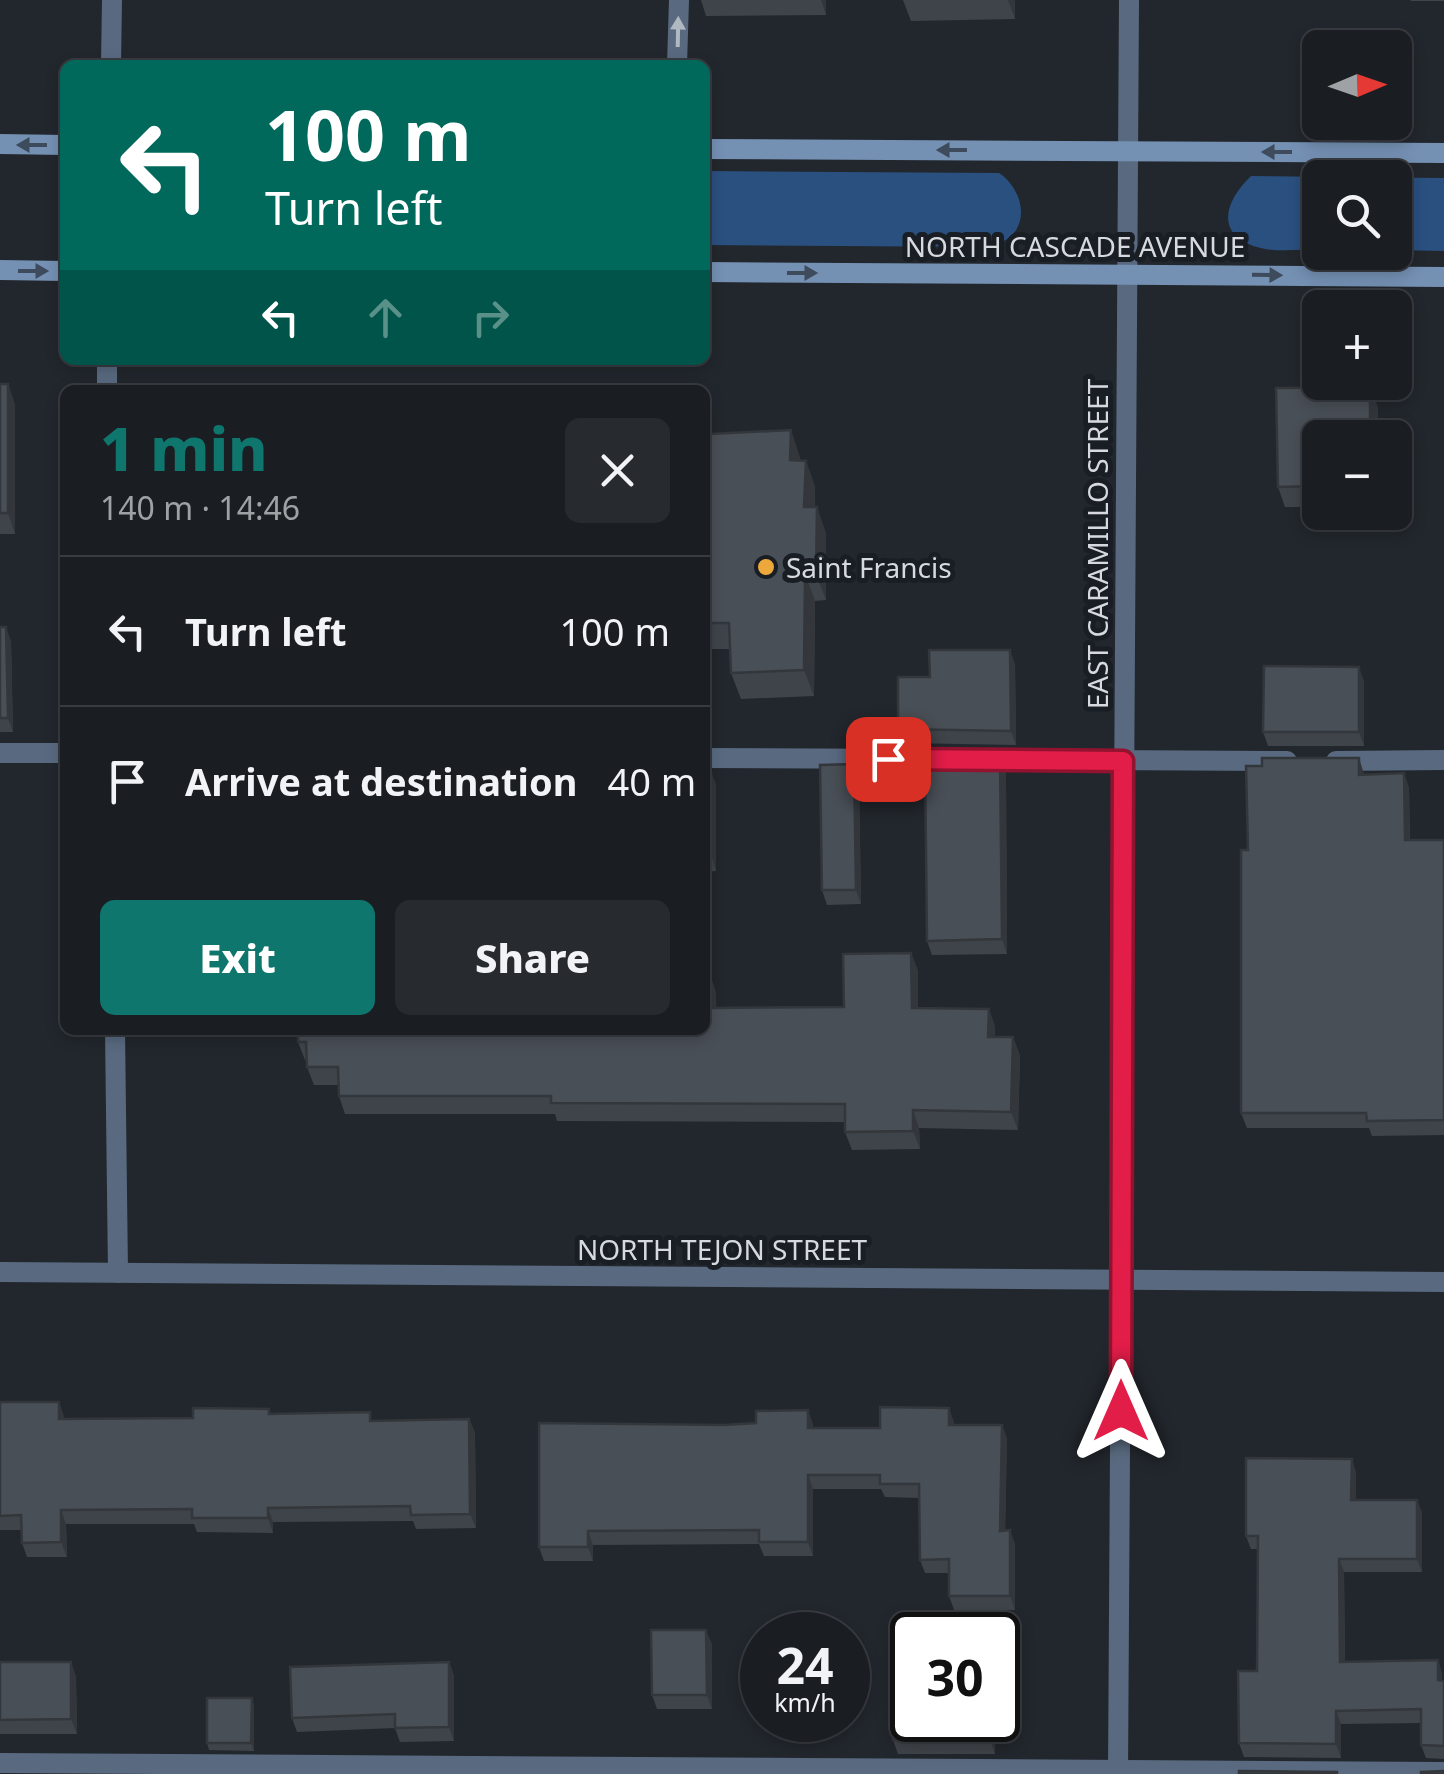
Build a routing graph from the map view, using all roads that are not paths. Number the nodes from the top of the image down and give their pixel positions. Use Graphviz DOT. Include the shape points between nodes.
graph roads {
  1 [pos="112,0"];
  2 [pos="679,0"];
  3 [pos="1129,0"];
  4 [pos="111,60"];
  5 [pos="678,60"];
  6 [pos="0,144"];
  7 [pos="60,145"];
  8 [pos="710,150"];
  9 [pos="1126,151"];
  10 [pos="1444,153"];
  11 [pos="0,270"];
  12 [pos="60,271"];
  13 [pos="710,272"];
  14 [pos="1126,274"];
  15 [pos="1444,277"];
  16 [pos="0,753"];
  17 [pos="60,753"];
  18 [pos="710,758"];
  19 [pos="1444,760"];
  20 [pos="1123,761"];
  21 [pos="115,1035"];
  22 [pos="0,1272"];
  23 [pos="118,1273"];
  24 [pos="1122,1279"];
  25 [pos="1444,1282"];
  26 [pos="0,1763"];
  27 [pos="1118,1772"];
  28 [pos="1444,1772"];
  1 -- 4 [label="street"];
  5 -- 2 [label="street, one-way"];
  3 -- 9 [label="street, EAST CARAMILLO STREET"];
  7 -- 6 [label="main road, one-way"];
  9 -- 8 [label="main road, one-way"];
  10 -- 9 [label="main road, one-way"];
  9 -- 14 [label="street, EAST CARAMILLO STREET"];
  11 -- 12 [label="main road, one-way"];
  13 -- 14 [label="main road, NORTH CASCADE AVENUE, one-way"];
  14 -- 15 [label="main road, NORTH CASCADE AVENUE, one-way"];
  14 -- 20 [label="street, EAST CARAMILLO STREET"];
  16 -- 17 [label="street"];
  18 -- 20 [label="street"];
  19 -- 20 [label="street"];
  20 -- 24 [label="street, EAST CARAMILLO STREET"];
  21 -- 23 [label="street"];
  22 -- 23 [label="street, NORTH TEJON STREET"];
  23 -- 24 [label="street, NORTH TEJON STREET"];
  24 -- 25 [label="street, NORTH TEJON STREET"];
  24 -- 27 [label="street, EAST CARAMILLO STREET"];
  26 -- 27 [label="street"];
  27 -- 28 [label="street"];
}
